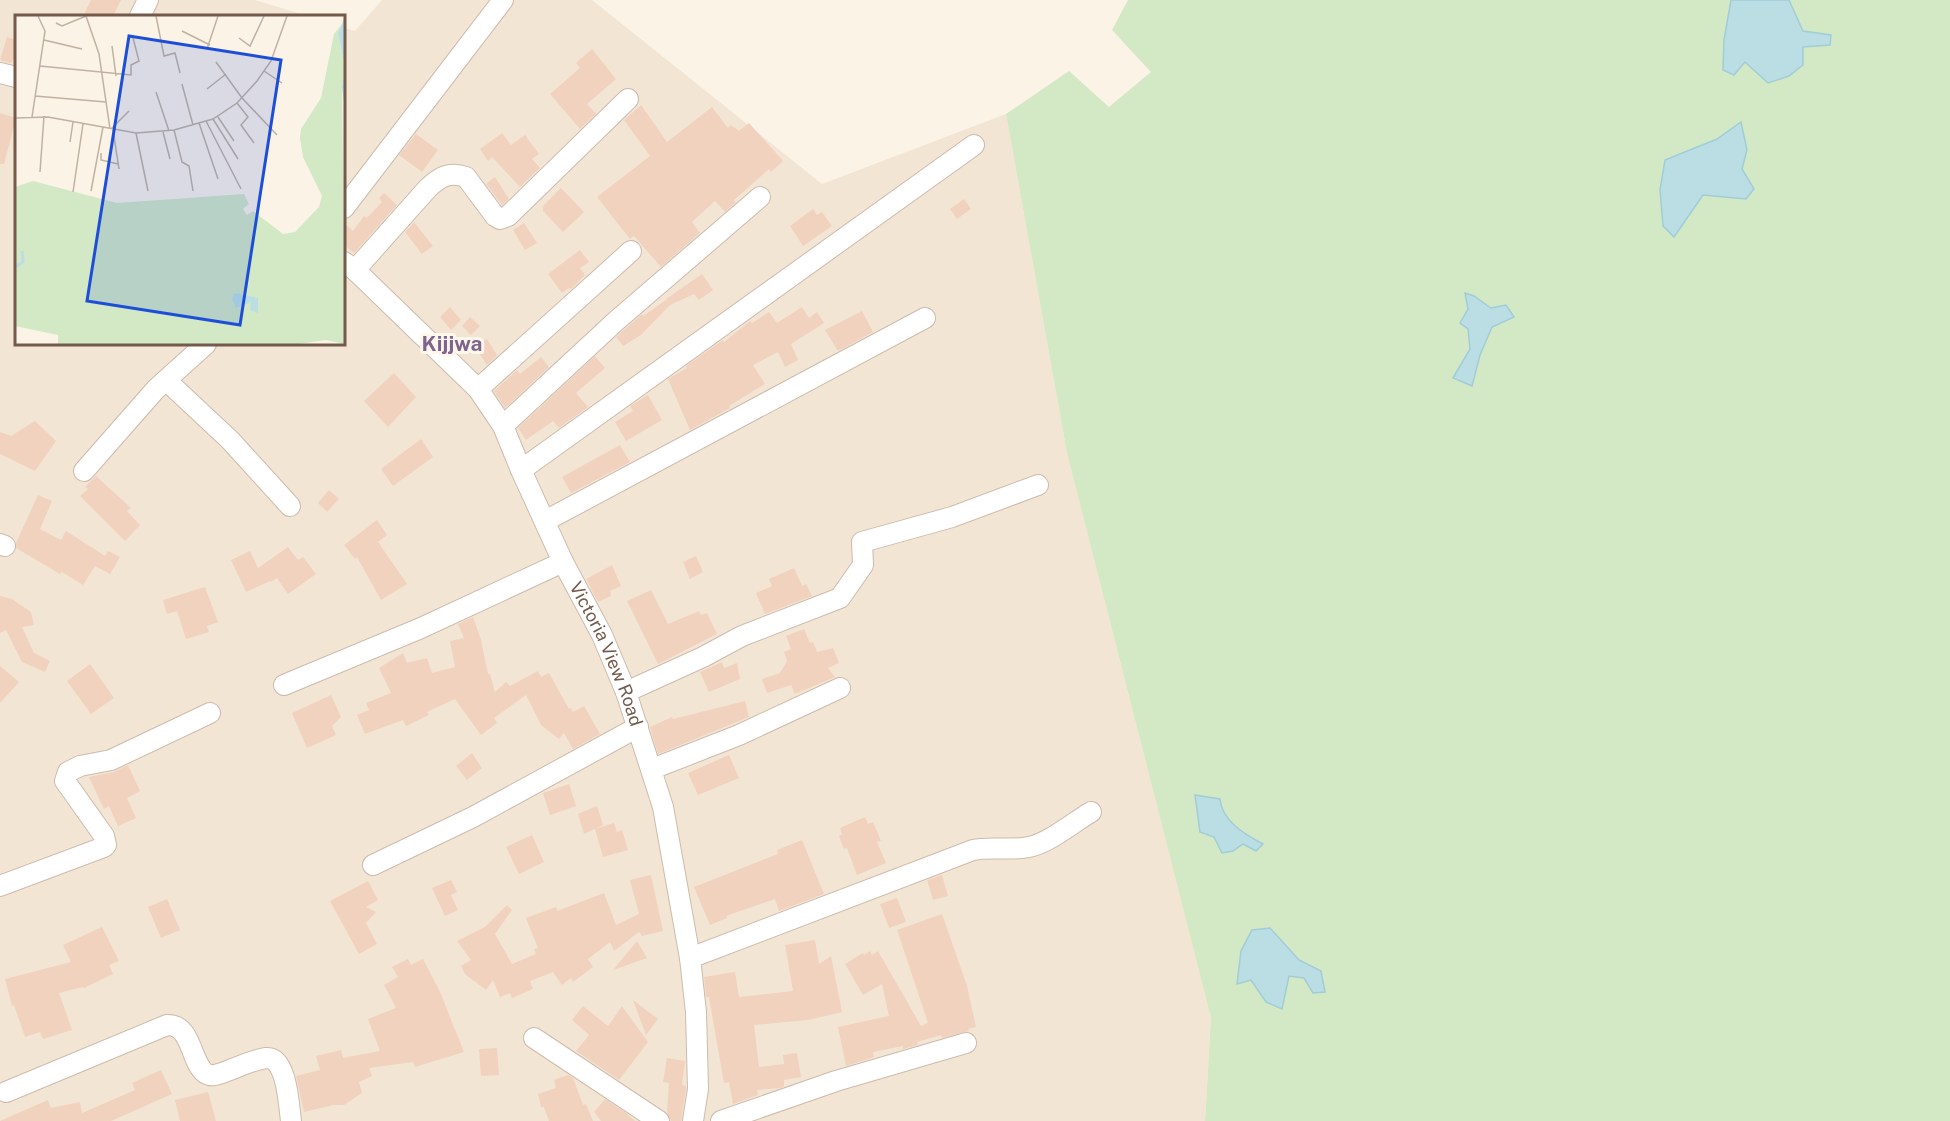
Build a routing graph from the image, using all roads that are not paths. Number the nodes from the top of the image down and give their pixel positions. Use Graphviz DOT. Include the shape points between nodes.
graph roads {
  1 [pos="148,0"];
  2 [pos="503,0"];
  3 [pos="140,15"];
  4 [pos="0,73"];
  5 [pos="15,76"];
  6 [pos="628,99"];
  7 [pos="974,145"];
  8 [pos="760,197"];
  9 [pos="345,207"];
  10 [pos="631,250"];
  11 [pos="349,266"];
  12 [pos="925,318"];
  13 [pos="205,345"];
  14 [pos="164,382"];
  15 [pos="478,389"];
  16 [pos="503,426"];
  17 [pos="521,470"];
  18 [pos="84,471"];
  19 [pos="1038,485"];
  20 [pos="290,506"];
  21 [pos="545,521"];
  22 [pos="563,562"];
  23 [pos="284,685"];
  24 [pos="840,688"];
  25 [pos="626,692"];
  26 [pos="210,713"];
  27 [pos="638,727"];
  28 [pos="652,770"];
  29 [pos="1091,812"];
  30 [pos="373,865"];
  31 [pos="0,886"];
  32 [pos="690,958"];
  33 [pos="534,1038"];
  34 [pos="966,1043"];
  35 [pos="6,1092"];
  36 [pos="291,1121"];
  37 [pos="659,1121"];
  38 [pos="693,1121"];
  39 [pos="721,1121"];
  1 -- 3 [label="street"];
  2 -- 9 [label="street"];
  4 -- 5 [label="street"];
  6 -- 11 [label="street" via="508,216 495,216 466,177 446,175"];
  7 -- 17 [label="street"];
  8 -- 16 [label="street" via="616,321"];
  10 -- 15 [label="street"];
  11 -- 15 [label="street, Victoria View Road"];
  12 -- 21 [label="street"];
  13 -- 14 [label="street"];
  14 -- 18 [label="street"];
  14 -- 20 [label="street" via="230,440"];
  15 -- 16 [label="street, Victoria View Road"];
  16 -- 17 [label="street, Victoria View Road"];
  17 -- 21 [label="street, Victoria View Road"];
  19 -- 25 [label="street" via="952,517 862,542 864,566 840,598 742,636"];
  21 -- 22 [label="street, Victoria View Road"];
  22 -- 23 [label="street" via="447,617"];
  22 -- 25 [label="street, Victoria View Road" via="602,635"];
  24 -- 28 [label="street"];
  25 -- 27 [label="street, Victoria View Road"];
  26 -- 31 [label="street" via="111,760 68,772 65,781 104,836 104,847"];
  27 -- 28 [label="street, Victoria View Road"];
  27 -- 30 [label="street" via="482,813"];
  28 -- 32 [label="street, Victoria View Road" via="663,807"];
  29 -- 32 [label="street" via="1032,847 973,850"];
  32 -- 38 [label="street, Victoria View Road" via="697,1023 698,1089"];
  33 -- 37 [label="street"];
  34 -- 39 [label="street" via="836,1081"];
  35 -- 36 [label="street" via="172,1025 183,1032 207,1074 216,1075 264,1059 276,1061 283,1073"];
}
